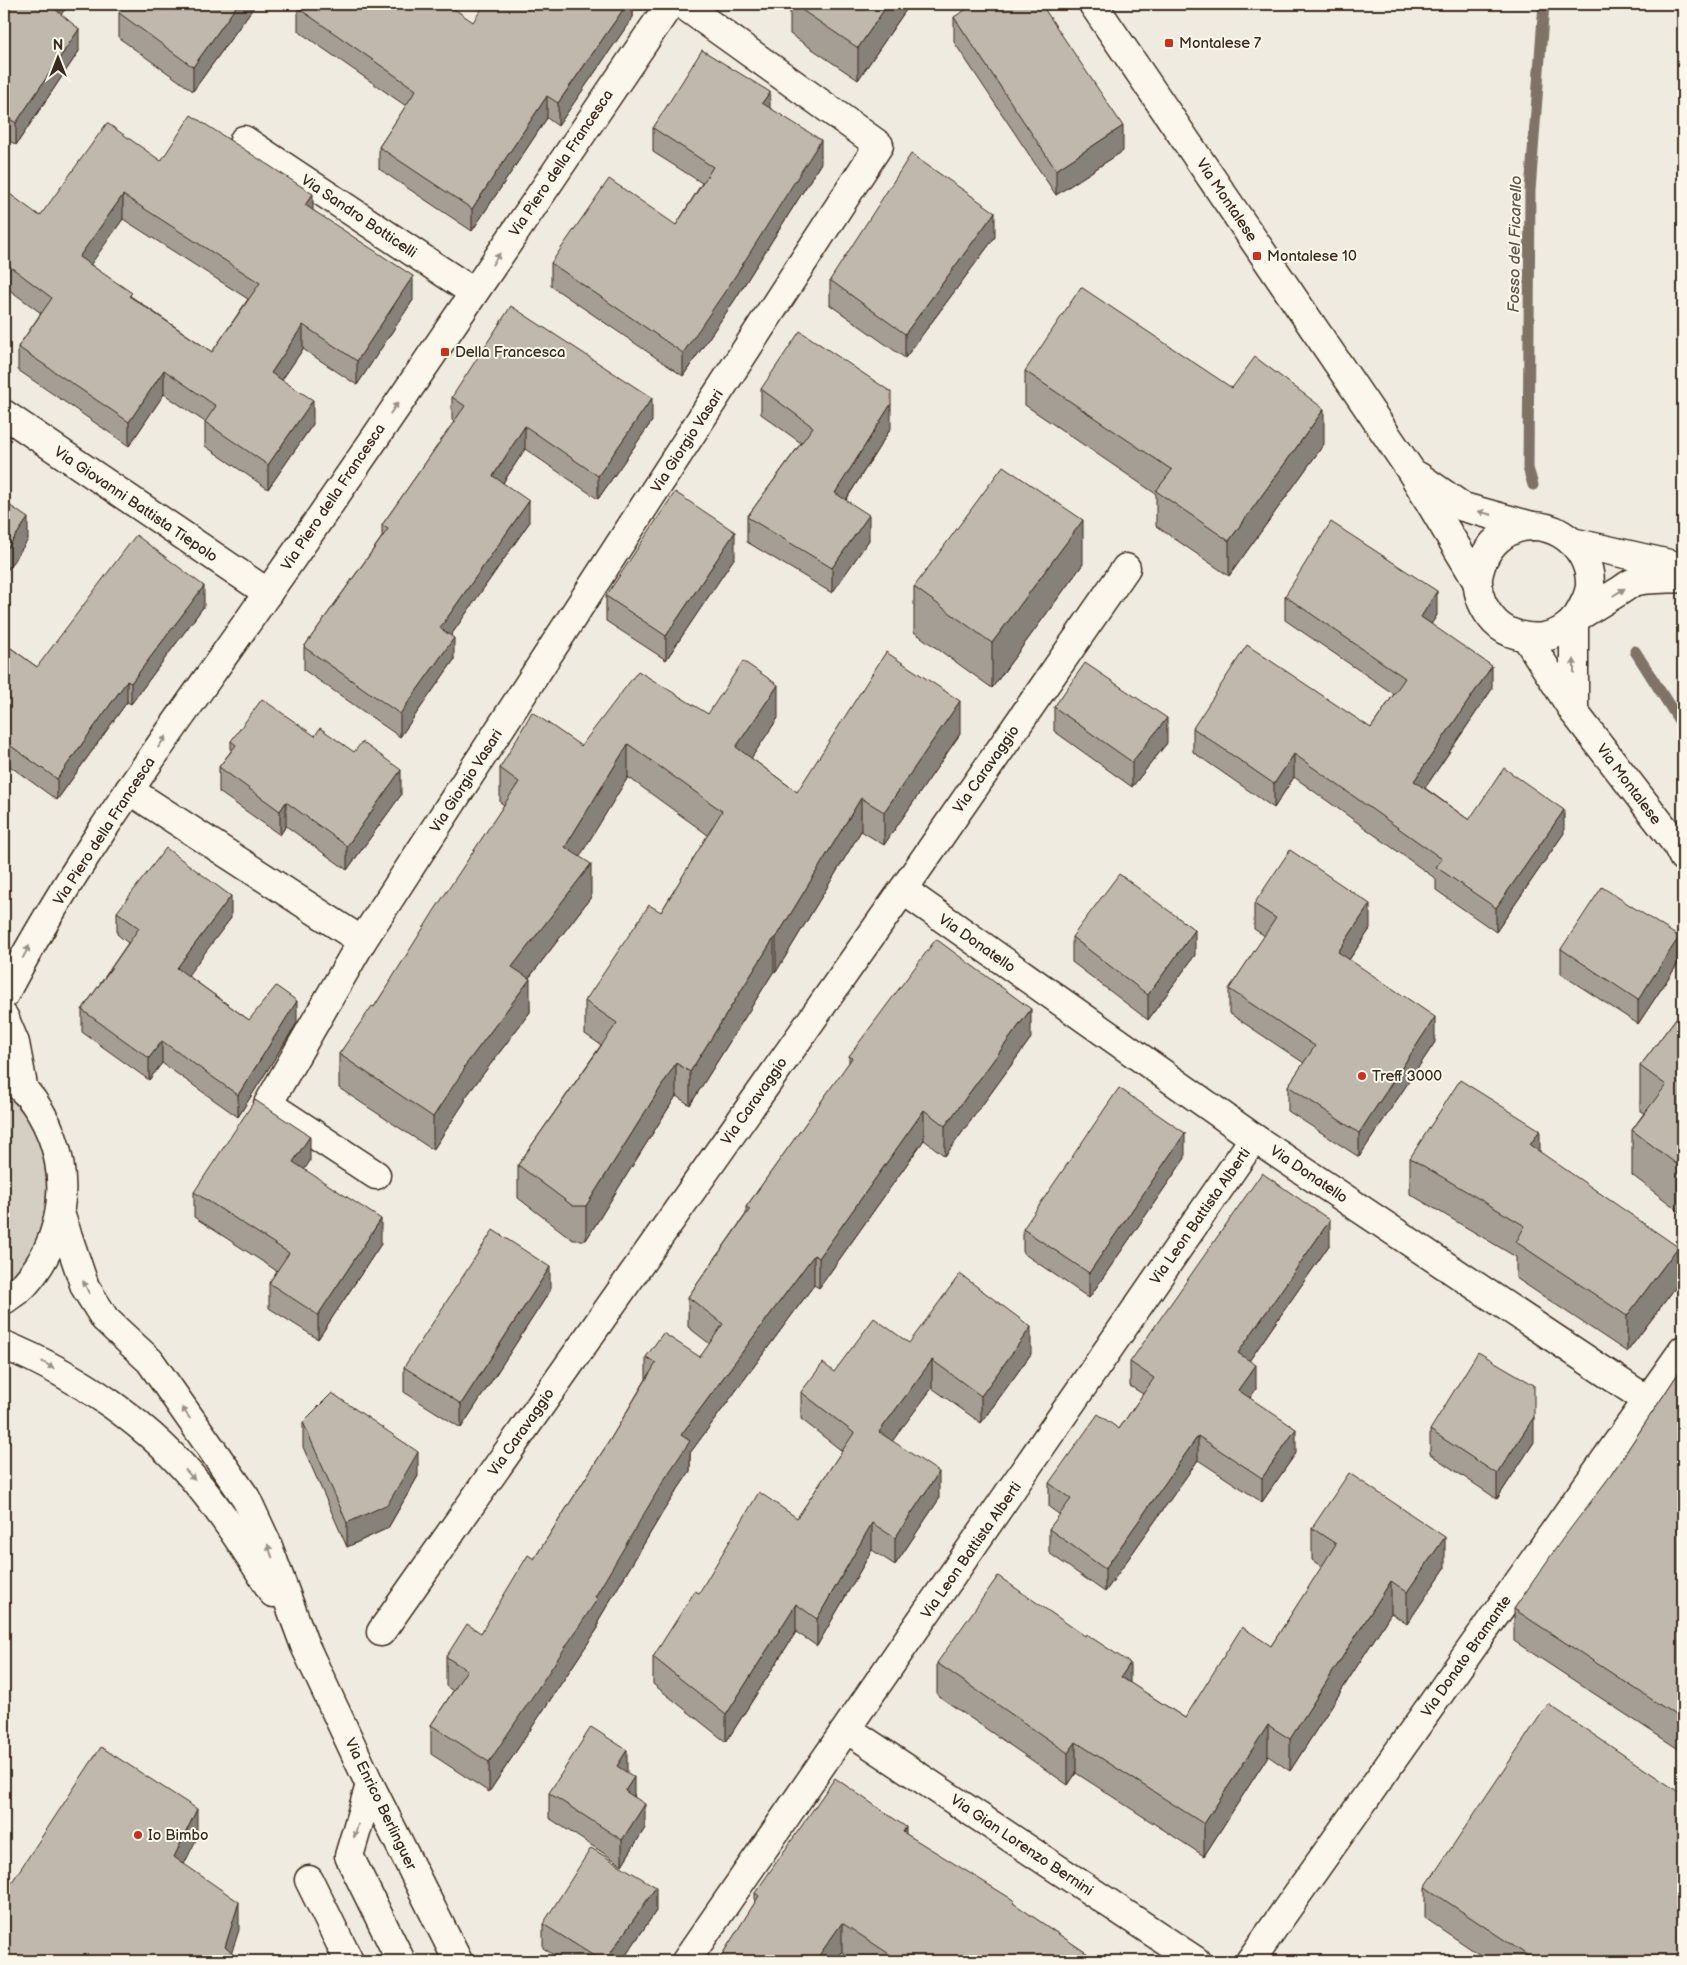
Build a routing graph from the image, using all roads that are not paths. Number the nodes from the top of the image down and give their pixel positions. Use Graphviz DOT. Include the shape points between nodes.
graph roads {
  1 [pos="670,4"];
  2 [pos="682,4"];
  3 [pos="1093,4"];
  4 [pos="244,140"];
  5 [pos="473,292"];
  6 [pos="4,414"];
  7 [pos="1411,471"];
  8 [pos="1532,526"];
  9 [pos="1572,542"];
  10 [pos="1683,567"];
  11 [pos="1126,568"];
  12 [pos="1683,578"];
  13 [pos="1478,583"];
  14 [pos="268,593"];
  15 [pos="1576,619"];
  16 [pos="1526,637"];
  17 [pos="1574,712"];
  18 [pos="129,790"];
  19 [pos="1683,857"];
  20 [pos="903,890"];
  21 [pos="362,940"];
  22 [pos="4,995"];
  23 [pos="4,1017"];
  24 [pos="14,1083"];
  25 [pos="1254,1138"];
  26 [pos="376,1175"];
  27 [pos="60,1213"];
  28 [pos="4,1300"];
  29 [pos="4,1345"];
  30 [pos="1683,1350"];
  31 [pos="1647,1400"];
  32 [pos="381,1632"];
  33 [pos="305,1646"];
  34 [pos="847,1730"];
  35 [pos="370,1785"];
  36 [pos="309,1880"];
  37 [pos="349,1961"];
  38 [pos="401,1961"];
  39 [pos="458,1961"];
  40 [pos="686,1961"];
  41 [pos="1196,1961"];
  42 [pos="1250,1961"];
  5 -- 1 [label="street, Via Piero della Francesca, one-way"];
  2 -- 21 [label="street, Via Giorgio Vasari" via="879,145"];
  3 -- 7 [label="street, Via Montalese"];
  4 -- 5 [label="street, Via Sandro Botticelli"];
  14 -- 5 [label="street, Via Piero della Francesca, one-way"];
  6 -- 14 [label="street, Via Giovanni Battista Tiepolo"];
  8 -- 7 [label="street, Via Montalese, one-way" via="1463,507"];
  7 -- 13 [label="street, Via Montalese"];
  8 -- 9 [label="street, Via Montalese" via="1560,533"];
  8 -- 13 [label="street, Via Montalese" via="1518,528 1491,546 1482,563"];
  9 -- 10 [label="street"];
  9 -- 15 [label="street, Via Montalese" via="1583,554 1590,587 1586,603"];
  11 -- 20 [label="street, Via Caravaggio"];
  15 -- 12 [label="street, one-way" via="1634,582"];
  13 -- 16 [label="street, Via Montalese" via="1487,613 1498,625"];
  18 -- 14 [label="street, Via Piero della Francesca, one-way"];
  15 -- 16 [label="street, Via Montalese" via="1555,634"];
  17 -- 15 [label="street, Via Montalese, one-way"];
  16 -- 17 [label="street, Via Montalese"];
  17 -- 19 [label="street, Via Montalese"];
  18 -- 21 [label="street"];
  22 -- 18 [label="street, Via Piero della Francesca, one-way" via="34,938"];
  20 -- 25 [label="street, Via Donatello"];
  20 -- 32 [label="street, Via Caravaggio"];
  21 -- 26 [label="street, Via Giorgio Vasari" via="268,1104"];
  23 -- 24 [label="street" via="15,1043"];
  24 -- 27 [label="street" via="49,1127 61,1169"];
  25 -- 31 [label="street, Via Donatello"];
  25 -- 34 [label="street, Via Leon Battista Alberti"];
  27 -- 28 [label="street" via="48,1251 24,1284"];
  33 -- 27 [label="street, one-way" via="266,1541 246,1498 150,1361 105,1318 85,1288"];
  29 -- 33 [label="street, one-way" via="39,1360 107,1400 168,1451 202,1488 242,1543"];
  30 -- 31 [label="street, Via Donato Bramante"];
  31 -- 42 [label="street, Via Donato Bramante"];
  33 -- 35 [label="street, Via Enrico Berlinguer"];
  34 -- 40 [label="street, Via Leon Battista Alberti"];
  34 -- 41 [label="street, Via Gian Lorenzo Bernini"];
  35 -- 38 [label="street, one-way" via="349,1856"];
  35 -- 39 [label="street, Via Enrico Berlinguer"];
  36 -- 37 [label="street"];
}
